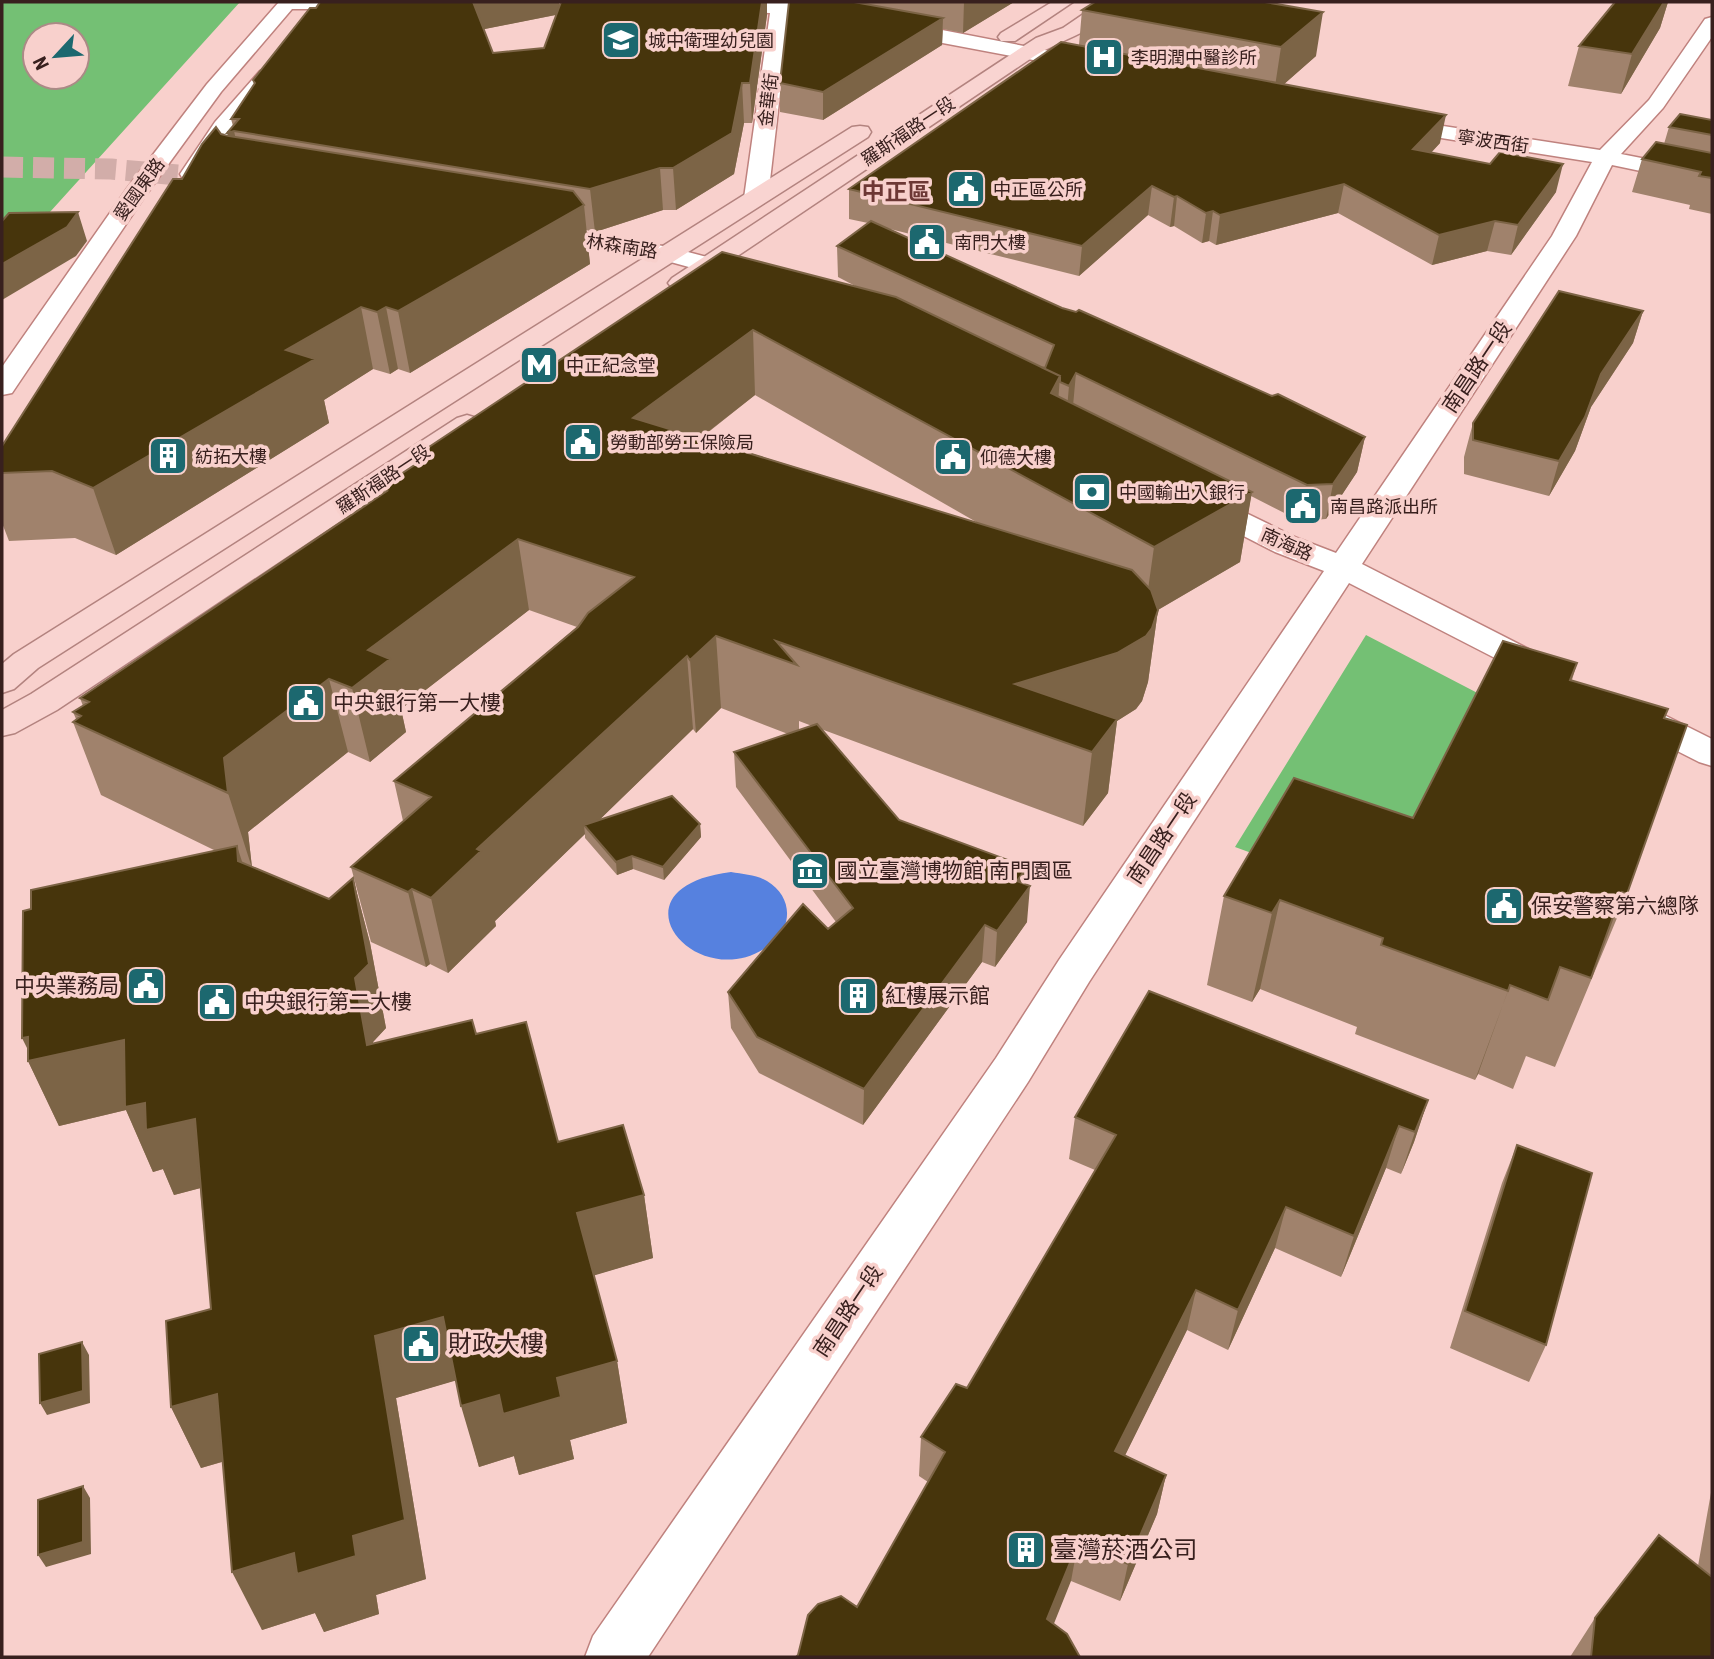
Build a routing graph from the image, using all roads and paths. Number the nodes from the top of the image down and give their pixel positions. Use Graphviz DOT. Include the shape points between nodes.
graph roads {
  1 [pos="1064,2"];
  2 [pos="1093,2"];
  3 [pos="1113,2"];
  4 [pos="288,3"];
  5 [pos="325,3"];
  6 [pos="390,3"];
  7 [pos="780,4"];
  8 [pos="700,5"];
  9 [pos="1712,23"];
  10 [pos="303,30"];
  11 [pos="994,46"];
  12 [pos="1035,48"];
  13 [pos="280,60"];
  14 [pos="1107,69"];
  15 [pos="1372,120"];
  16 [pos="1605,157"];
  17 [pos="1712,179"];
  18 [pos="178,195"];
  19 [pos="756,198"];
  20 [pos="517,229"];
  21 [pos="669,254"];
  22 [pos="709,263"];
  23 [pos="766,284"];
  24 [pos="661,296"];
  25 [pos="2,387"];
  26 [pos="492,408"];
  27 [pos="1176,489"];
  28 [pos="1343,568"];
  29 [pos="2,682"];
  30 [pos="2,725"];
  31 [pos="1712,754"];
  32 [pos="614,1657"];
  1 -- 11 [label="main road, 羅斯福路一段"];
  2 -- 12 [label="main road" via="1051,30"];
  3 -- 12 [label="main road, 羅斯福路一段" via="1070,32"];
  4 -- 5 [label="street"];
  4 -- 25 [label="street, 愛國東路" via="214,89 134,195"];
  5 -- 6 [label="street"];
  5 -- 10 [label="street"];
  7 -- 8 [label="street"];
  7 -- 11 [label="street"];
  7 -- 19 [label="street, 金華街"];
  9 -- 16 [label="street, 南昌路一段" via="1656,104"];
  11 -- 12 [label="street"];
  11 -- 19 [label="main road, 羅斯福路一段"];
  12 -- 14 [label="street"];
  12 -- 22 [label="main road, 羅斯福路一段"];
  13 -- 18 [label="street, 愛國東路" via="223,127"];
  15 -- 16 [label="street, 寧波西街"];
  16 -- 17 [label="street, 寧波西街"];
  16 -- 28 [label="street, 南昌路一段" via="1564,236"];
  19 -- 21 [label="main road, 羅斯福路一段"];
  20 -- 21 [label="street, 林森南路"];
  21 -- 22 [label="street"];
  21 -- 29 [label="main road, 羅斯福路一段" via="26,661"];
  22 -- 23 [label="street"];
  22 -- 24 [label="main road, 羅斯福路一段"];
  26 -- 30 [label="main road, 羅斯福路一段" via="44,702"];
  27 -- 28 [label="street, 南海路" via="1286,545"];
  28 -- 31 [label="street, 南海路"];
  28 -- 32 [label="street, 南昌路一段" via="1004,1081"];
}
